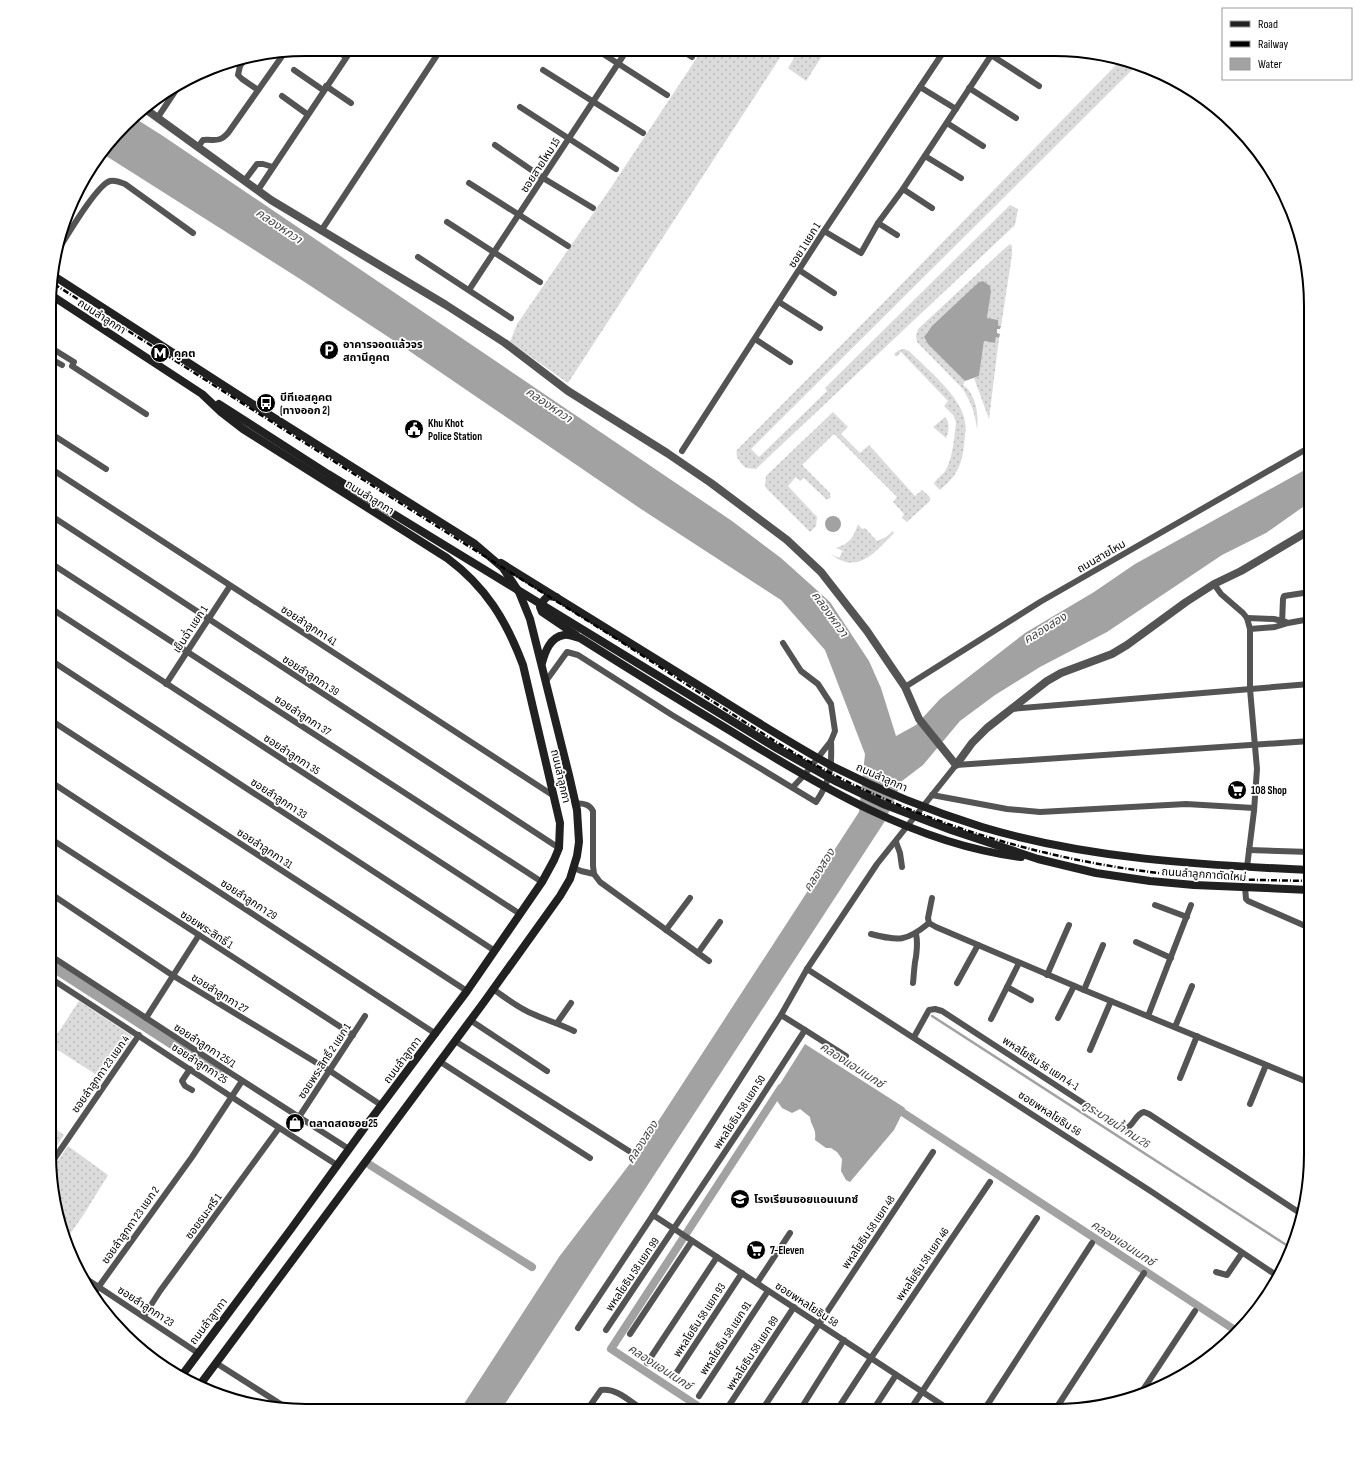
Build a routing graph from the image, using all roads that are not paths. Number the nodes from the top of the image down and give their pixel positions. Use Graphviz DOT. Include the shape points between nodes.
graph roads {
  1 [pos="436,56"];
  2 [pos="606,56"];
  3 [pos="623,56"];
  4 [pos="941,56"];
  5 [pos="990,56"];
  6 [pos="996,56"];
  7 [pos="346,57"];
  8 [pos="280,58"];
  9 [pos="618,64"];
  10 [pos="241,65"];
  11 [pos="294,70"];
  12 [pos="543,70"];
  13 [pos="1039,86"];
  14 [pos="920,87"];
  15 [pos="325,88"];
  16 [pos="970,88"];
  17 [pos="258,90"];
  18 [pos="173,94"];
  19 [pos="667,95"];
  20 [pos="282,96"];
  21 [pos="593,102"];
  22 [pos="351,103"];
  23 [pos="520,107"];
  24 [pos="956,109"];
  25 [pos="149,112"];
  26 [pos="307,114"];
  27 [pos="158,117"];
  28 [pos="1016,118"];
  29 [pos="947,123"];
  30 [pos="643,133"];
  31 [pos="568,140"];
  32 [pos="494,145"];
  33 [pos="983,146"];
  34 [pos="198,147"];
  35 [pos="925,156"];
  36 [pos="273,167"];
  37 [pos="616,169"];
  38 [pos="543,178"];
  39 [pos="961,178"];
  40 [pos="245,180"];
  41 [pos="468,183"];
  42 [pos="258,190"];
  43 [pos="902,190"];
  44 [pos="592,208"];
  45 [pos="932,208"];
  46 [pos="518,215"];
  47 [pos="447,222"];
  48 [pos="878,223"];
  49 [pos="321,231"];
  50 [pos="824,231"];
  51 [pos="193,233"];
  52 [pos="897,235"];
  53 [pos="66,237"];
  54 [pos="568,246"];
  55 [pos="494,252"];
  56 [pos="418,257"];
  57 [pos="799,270"];
  58 [pos="58,278"];
  59 [pos="540,282"];
  60 [pos="469,290"];
  61 [pos="834,293"];
  62 [pos="56,299"];
  63 [pos="779,302"];
  64 [pos="511,318"];
  65 [pos="820,328"];
  66 [pos="755,339"];
  67 [pos="56,351"];
  68 [pos="56,362"];
  69 [pos="790,362"];
  70 [pos="62,365"];
  71 [pos="202,394"];
  72 [pos="146,414"];
  73 [pos="56,437"];
  74 [pos="682,450"];
  75 [pos="1304,450"];
  76 [pos="106,469"];
  77 [pos="56,472"];
  78 [pos="56,519"];
  79 [pos="1304,534"];
  80 [pos="490,556"];
  81 [pos="56,567"];
  82 [pos="1214,584"];
  83 [pos="230,586"];
  84 [pos="1304,593"];
  85 [pos="557,598"];
  86 [pos="56,612"];
  87 [pos="1247,618"];
  88 [pos="208,620"];
  89 [pos="1304,621"];
  90 [pos="1284,623"];
  91 [pos="1250,628"];
  92 [pos="580,638"];
  93 [pos="783,643"];
  94 [pos="187,652"];
  95 [pos="56,664"];
  96 [pos="542,664"];
  97 [pos="546,681"];
  98 [pos="166,684"];
  99 [pos="1304,684"];
  100 [pos="905,687"];
  101 [pos="1250,689"];
  102 [pos="1011,709"];
  103 [pos="56,725"];
  104 [pos="830,741"];
  105 [pos="1304,741"];
  106 [pos="1256,745"];
  107 [pos="956,764"];
  108 [pos="56,785"];
  109 [pos="792,787"];
  110 [pos="932,795"];
  111 [pos="554,796"];
  112 [pos="575,803"];
  113 [pos="1254,808"];
  114 [pos="896,842"];
  115 [pos="56,843"];
  116 [pos="559,848"];
  117 [pos="1249,850"];
  118 [pos="1304,852"];
  119 [pos="1102,854"];
  120 [pos="1038,859"];
  121 [pos="902,867"];
  122 [pos="574,868"];
  123 [pos="1247,868"];
  124 [pos="1304,870"];
  125 [pos="1096,873"];
  126 [pos="594,874"];
  127 [pos="542,882"];
  128 [pos="1245,888"];
  129 [pos="1304,890"];
  130 [pos="56,897"];
  131 [pos="690,898"];
  132 [pos="932,898"];
  133 [pos="1155,905"];
  134 [pos="1191,905"];
  135 [pos="520,914"];
  136 [pos="1187,917"];
  137 [pos="720,922"];
  138 [pos="929,924"];
  139 [pos="1069,924"];
  140 [pos="1304,925"];
  141 [pos="666,930"];
  142 [pos="872,934"];
  143 [pos="916,934"];
  144 [pos="198,935"];
  145 [pos="1136,942"];
  146 [pos="978,944"];
  147 [pos="1103,945"];
  148 [pos="496,951"];
  149 [pos="698,953"];
  150 [pos="1171,958"];
  151 [pos="56,959"];
  152 [pos="709,961"];
  153 [pos="1019,963"];
  154 [pos="808,969"];
  155 [pos="172,975"];
  156 [pos="1047,975"];
  157 [pos="56,982"];
  158 [pos="913,983"];
  159 [pos="957,983"];
  160 [pos="1074,986"];
  161 [pos="1192,986"];
  162 [pos="1007,987"];
  163 [pos="493,989"];
  164 [pos="1084,990"];
  165 [pos="468,991"];
  166 [pos="1031,1000"];
  167 [pos="1111,1001"];
  168 [pos="571,1003"];
  169 [pos="781,1015"];
  170 [pos="365,1016"];
  171 [pos="1148,1016"];
  172 [pos="146,1018"];
  173 [pos="1058,1018"];
  174 [pos="992,1019"];
  175 [pos="470,1020"];
  176 [pos="557,1023"];
  177 [pos="1175,1026"];
  178 [pos="805,1030"];
  179 [pos="574,1031"];
  180 [pos="436,1034"];
  181 [pos="139,1035"];
  182 [pos="353,1035"];
  183 [pos="1197,1036"];
  184 [pos="914,1037"];
  185 [pos="455,1041"];
  186 [pos="1090,1050"];
  187 [pos="846,1056"];
  188 [pos="439,1062"];
  189 [pos="1266,1065"];
  190 [pos="190,1069"];
  191 [pos="330,1071"];
  192 [pos="547,1071"];
  193 [pos="1180,1078"];
  194 [pos="242,1081"];
  195 [pos="1304,1081"];
  196 [pos="192,1090"];
  197 [pos="233,1097"];
  198 [pos="1250,1104"];
  199 [pos="381,1105"];
  200 [pos="299,1117"];
  201 [pos="279,1128"];
  202 [pos="349,1149"];
  203 [pos="629,1151"];
  204 [pos="933,1152"];
  205 [pos="56,1156"];
  206 [pos="590,1158"];
  207 [pos="338,1165"];
  208 [pos="990,1182"];
  209 [pos="1297,1211"];
  210 [pos="653,1215"];
  211 [pos="1037,1218"];
  212 [pos="674,1228"];
  213 [pos="790,1233"];
  214 [pos="690,1239"];
  215 [pos="1092,1243"];
  216 [pos="1242,1253"];
  217 [pos="717,1257"];
  218 [pos="1216,1272"];
  219 [pos="742,1273"];
  220 [pos="1144,1273"];
  221 [pos="1274,1274"];
  222 [pos="91,1282"];
  223 [pos="757,1283"];
  224 [pos="99,1287"];
  225 [pos="96,1290"];
  226 [pos="768,1290"];
  227 [pos="794,1307"];
  228 [pos="1195,1311"];
  229 [pos="144,1316"];
  230 [pos="818,1324"];
  231 [pos="578,1328"];
  232 [pos="606,1330"];
  233 [pos="630,1334"];
  234 [pos="844,1340"];
  235 [pos="198,1353"];
  236 [pos="871,1358"];
  237 [pos="216,1363"];
  238 [pos="647,1363"];
  239 [pos="184,1372"];
  240 [pos="896,1375"];
  241 [pos="673,1378"];
  242 [pos="202,1381"];
  243 [pos="1145,1387"];
  244 [pos="922,1392"];
  245 [pos="699,1396"];
  246 [pos="278,1402"];
  247 [pos="592,1404"];
  248 [pos="634,1404"];
  249 [pos="730,1404"];
  250 [pos="766,1404"];
  251 [pos="804,1404"];
  252 [pos="841,1404"];
  253 [pos="877,1404"];
  254 [pos="914,1404"];
  255 [pos="939,1404"];
  256 [pos="988,1404"];
  257 [pos="1059,1404"];
  1 -- 49 [label="street"];
  2 -- 9 [label="street"];
  3 -- 9 [label="street, ซอยสายไหม 15"];
  4 -- 14 [label="street, ซอย 1 แยก 1"];
  5 -- 16 [label="street"];
  6 -- 13 [label="street"];
  7 -- 15 [label="street"];
  8 -- 17 [label="street"];
  9 -- 19 [label="street"];
  9 -- 21 [label="street, ซอยสายไหม 15"];
  10 -- 17 [label="street" via="238,75"];
  11 -- 15 [label="street"];
  12 -- 21 [label="street"];
  14 -- 24 [label="street"];
  14 -- 50 [label="street, ซอย 1 แยก 1"];
  15 -- 22 [label="street"];
  15 -- 26 [label="street"];
  16 -- 24 [label="street"];
  16 -- 28 [label="street"];
  17 -- 34 [label="street" via="223,139 203,140"];
  18 -- 27 [label="street"];
  20 -- 26 [label="street"];
  21 -- 30 [label="street"];
  21 -- 31 [label="street, ซอยสายไหม 15"];
  23 -- 31 [label="street"];
  24 -- 29 [label="street"];
  25 -- 27 [label="street"];
  26 -- 36 [label="street"];
  27 -- 34 [label="street"];
  29 -- 33 [label="street"];
  29 -- 35 [label="street"];
  31 -- 37 [label="street"];
  31 -- 38 [label="street, ซอยสายไหม 15"];
  32 -- 38 [label="street"];
  34 -- 40 [label="street"];
  35 -- 39 [label="street"];
  35 -- 43 [label="street"];
  36 -- 40 [label="street" via="257,164"];
  36 -- 42 [label="street"];
  38 -- 44 [label="street"];
  38 -- 46 [label="street, ซอยสายไหม 15"];
  40 -- 42 [label="street"];
  41 -- 46 [label="street"];
  42 -- 49 [label="street"];
  43 -- 45 [label="street"];
  43 -- 48 [label="street"];
  46 -- 54 [label="street"];
  46 -- 55 [label="street, ซอยสายไหม 15"];
  47 -- 55 [label="street"];
  48 -- 50 [label="street" via="860,253"];
  48 -- 52 [label="street"];
  49 -- 100 [label="street" via="505,343 568,391 667,452 787,540 821,572 872,638"];
  50 -- 57 [label="street, ซอย 1 แยก 1"];
  51 -- 53 [label="street" via="125,184 111,181 99,190"];
  55 -- 59 [label="street"];
  55 -- 60 [label="street, ซอยสายไหม 15"];
  56 -- 60 [label="street"];
  57 -- 61 [label="street"];
  57 -- 63 [label="street, ซอย 1 แยก 1"];
  58 -- 80 [label="main road, ถนนลำลูกกา"];
  60 -- 64 [label="street"];
  62 -- 71 [label="main road, ถนนลำลูกกา"];
  63 -- 65 [label="street"];
  63 -- 66 [label="street, ซอย 1 แยก 1"];
  66 -- 69 [label="street"];
  66 -- 74 [label="street, ซอย 1 แยก 1"];
  67 -- 72 [label="street" via="74,362 72,366"];
  68 -- 70 [label="street"];
  71 -- 111 [label="main road, ถนนลำลูกกา" via="243,429 447,558 463,570 486,594 515,643 523,665"];
  71 -- 120 [label="main road, ถนนลำลูกกา" via="328,474 801,762 904,813"];
  73 -- 76 [label="street"];
  75 -- 100 [label="street, ถนนสายไหม" via="1040,602"];
  77 -- 83 [label="street, ซอยลำลูกกา 41"];
  78 -- 88 [label="street, ซอยลำลูกกา 39"];
  79 -- 82 [label="street"];
  80 -- 85 [label="main road, ถนนลำลูกกา"];
  80 -- 96 [label="main road, ถนนลำลูกกา" via="519,592 530,619"];
  81 -- 94 [label="street, ซอยลำลูกกา 37"];
  82 -- 87 [label="street"];
  82 -- 102 [label="street" via="1127,645 1112,654 1061,673"];
  83 -- 88 [label="street, เย็นฉ่ำ แยก 1"];
  83 -- 111 [label="street, ซอยลำลูกกา 41"];
  84 -- 90 [label="street" via="1284,596"];
  85 -- 92 [label="main road" via="548,596 540,608 542,612"];
  85 -- 119 [label="main road, ถนนลำลูกกา" via="805,751 851,775 934,810 983,827 1038,842"];
  86 -- 98 [label="street, ซอยลำลูกกา 35"];
  87 -- 90 [label="street" via="1274,619"];
  87 -- 91 [label="street"];
  88 -- 94 [label="street, เย็นฉ่ำ แยก 1"];
  88 -- 116 [label="street, ซอยลำลูกกา 39"];
  89 -- 90 [label="street"];
  90 -- 91 [label="street" via="1275,627"];
  91 -- 101 [label="street"];
  92 -- 96 [label="main road" via="565,635 553,641 545,653"];
  92 -- 120 [label="main road" via="777,760 841,795 920,831 989,852"];
  93 -- 104 [label="street" via="801,671 818,684 831,704 835,731"];
  94 -- 98 [label="street, เย็นฉ่ำ แยก 1"];
  94 -- 127 [label="street, ซอยลำลูกกา 37"];
  95 -- 148 [label="street, ซอยลำลูกกา 33"];
  96 -- 97 [label="main road, ถนนลำลูกกา"];
  97 -- 109 [label="street" via="567,652 578,654 678,719"];
  97 -- 112 [label="main road, ถนนลำลูกกา"];
  98 -- 135 [label="street, ซอยลำลูกกา 35"];
  99 -- 101 [label="street"];
  100 -- 107 [label="street" via="919,719"];
  101 -- 102 [label="street"];
  101 -- 106 [label="street"];
  102 -- 107 [label="street" via="987,728"];
  103 -- 165 [label="street, ซอยลำลูกกา 31"];
  104 -- 109 [label="street"];
  104 -- 109 [label="street" via="829,780 816,802"];
  105 -- 106 [label="street"];
  106 -- 107 [label="street"];
  106 -- 113 [label="street"];
  107 -- 110 [label="street"];
  108 -- 180 [label="street, ซอยลำลูกกา 29"];
  110 -- 113 [label="street" via="1007,809 1040,812 1186,804"];
  110 -- 114 [label="street"];
  111 -- 116 [label="main road, ถนนลำลูกกา" via="560,824"];
  112 -- 122 [label="main road, ถนนลำลูกกา" via="579,842"];
  112 -- 126 [label="street" via="587,804 594,810"];
  113 -- 117 [label="street"];
  114 -- 121 [label="street"];
  114 -- 154 [label="street" via="877,864"];
  115 -- 144 [label="street, ซอยพระสิทธิ์ 1"];
  116 -- 127 [label="main road, ถนนลำลูกกา"];
  117 -- 118 [label="street"];
  117 -- 123 [label="street"];
  119 -- 123 [label="main road, ถนนลำลูกกาตัดใหม่"];
  120 -- 125 [label="main road, ถนนลำลูกกา"];
  122 -- 126 [label="street"];
  122 -- 163 [label="main road, ถนนลำลูกกา" via="560,896"];
  123 -- 124 [label="main road, ถนนลำลูกกาตัดใหม่"];
  125 -- 128 [label="main road, ถนนลำลูกกาตัดใหม่" via="1179,884"];
  126 -- 141 [label="street" via="600,882"];
  127 -- 135 [label="main road, ถนนลำลูกกา"];
  128 -- 129 [label="main road, ถนนลำลูกกาตัดใหม่"];
  128 -- 140 [label="street" via="1248,902"];
  130 -- 155 [label="street, ซอยลำลูกกา 27"];
  131 -- 141 [label="street"];
  132 -- 138 [label="street"];
  133 -- 136 [label="street"];
  134 -- 136 [label="street"];
  135 -- 148 [label="main road, ถนนลำลูกกา"];
  136 -- 150 [label="street"];
  137 -- 149 [label="street"];
  138 -- 143 [label="street"];
  138 -- 146 [label="street"];
  139 -- 156 [label="street"];
  141 -- 149 [label="street"];
  142 -- 143 [label="street" via="892,940"];
  143 -- 158 [label="street" via="918,950"];
  144 -- 155 [label="street"];
  144 -- 182 [label="street, ซอยพระสิทธิ์ 1"];
  145 -- 150 [label="street"];
  146 -- 153 [label="street"];
  146 -- 159 [label="street"];
  147 -- 164 [label="street"];
  148 -- 165 [label="main road, ถนนลำลูกกา"];
  149 -- 152 [label="street"];
  150 -- 171 [label="street"];
  151 -- 172 [label="street, ซอยลำลูกกา 25/1"];
  153 -- 156 [label="street"];
  153 -- 162 [label="street"];
  154 -- 169 [label="street"];
  154 -- 184 [label="street, ซอยพหลโยธิน 56"];
  155 -- 172 [label="street"];
  155 -- 191 [label="street, ซอยลำลูกกา 27"];
  156 -- 160 [label="street"];
  157 -- 181 [label="street, ซอยลำลูกกา 25"];
  160 -- 164 [label="street"];
  160 -- 173 [label="street"];
  161 -- 177 [label="street"];
  162 -- 166 [label="street"];
  162 -- 174 [label="street"];
  163 -- 175 [label="main road, ถนนลำลูกกา"];
  163 -- 176 [label="street" via="522,1009"];
  164 -- 167 [label="street"];
  165 -- 180 [label="main road, ถนนลำลูกกา"];
  167 -- 171 [label="street"];
  167 -- 186 [label="street"];
  168 -- 176 [label="street"];
  169 -- 178 [label="street"];
  169 -- 210 [label="street"];
  170 -- 182 [label="street, ซอยพระสิทธิ์ 2 แยก 1"];
  171 -- 177 [label="street"];
  172 -- 194 [label="street, ซอยลำลูกกา 25/1"];
  175 -- 185 [label="main road, ถนนลำลูกกา"];
  175 -- 192 [label="street"];
  176 -- 179 [label="street"];
  177 -- 183 [label="street"];
  178 -- 187 [label="street"];
  178 -- 212 [label="street, พหลโยธิน 58 แยก 50"];
  180 -- 199 [label="main road, ถนนลำลูกกา"];
  181 -- 190 [label="street, ซอยลำลูกกา 25"];
  181 -- 205 [label="street, ซอยลำลูกกา 23 แยก 4"];
  182 -- 191 [label="street, ซอยพระสิทธิ์ 2 แยก 1"];
  183 -- 189 [label="street"];
  183 -- 193 [label="street"];
  184 -- 209 [label="street, พหลโยธิน 56 แยก 4-1" via="929,1010 942,1011 1125,1129 1130,1127 1140,1113 1149,1114"];
  184 -- 216 [label="street, ซอยพหลโยธิน 56"];
  185 -- 188 [label="main road, ถนนลำลูกกา"];
  185 -- 203 [label="street"];
  188 -- 206 [label="street"];
  188 -- 237 [label="main road, ถนนลำลูกกา"];
  189 -- 195 [label="street"];
  189 -- 198 [label="street"];
  190 -- 196 [label="street" via="182,1082"];
  190 -- 197 [label="street, ซอยลำลูกกา 25"];
  191 -- 199 [label="street, ซอยลำลูกกา 27"];
  191 -- 200 [label="street, ซอยพระสิทธิ์ 2 แยก 1"];
  194 -- 197 [label="street, ซอยลำลูกกา 23 แยก 2"];
  194 -- 200 [label="street, ซอยลำลูกกา 25/1"];
  197 -- 201 [label="street, ซอยลำลูกกา 25"];
  197 -- 224 [label="street, ซอยลำลูกกา 23 แยก 2"];
  199 -- 202 [label="main road, ถนนลำลูกกา"];
  200 -- 202 [label="street, ซอยลำลูกกา 25/1"];
  201 -- 207 [label="street, ซอยลำลูกกา 25"];
  201 -- 229 [label="street, ซอยธนะศรี 1"];
  202 -- 207 [label="main road, ถนนลำลูกกา"];
  204 -- 230 [label="street, พหลโยธิน 58 แยก 48"];
  207 -- 235 [label="main road, ถนนลำลูกกา"];
  208 -- 236 [label="street, พหลโยธิน 58 แยก 46"];
  210 -- 212 [label="street, ซอยพหลโยธิน 58"];
  210 -- 231 [label="street"];
  211 -- 244 [label="street"];
  212 -- 214 [label="street, ซอยพหลโยธิน 58"];
  212 -- 232 [label="street, พหลโยธิน 58 แยก 99"];
  213 -- 223 [label="street"];
  214 -- 217 [label="street, ซอยพหลโยธิน 58"];
  214 -- 233 [label="street"];
  215 -- 256 [label="street"];
  216 -- 218 [label="street" via="1227,1275"];
  216 -- 221 [label="street, ซอยพหลโยธิน 56"];
  217 -- 219 [label="street, ซอยพหลโยธิน 58"];
  217 -- 238 [label="street"];
  219 -- 223 [label="street, ซอยพหลโยธิน 58"];
  219 -- 241 [label="street, พหลโยธิน 58 แยก 93"];
  220 -- 257 [label="street"];
  222 -- 224 [label="street, ซอยลำลูกกา 23"];
  223 -- 226 [label="street, ซอยพหลโยธิน 58"];
  224 -- 225 [label="street, ซอยลำลูกกา 23 แยก 2"];
  224 -- 229 [label="street, ซอยลำลูกกา 23"];
  226 -- 227 [label="street, ซอยพหลโยธิน 58"];
  226 -- 245 [label="street, พหลโยธิน 58 แยก 91"];
  227 -- 230 [label="street, ซอยพหลโยธิน 58"];
  227 -- 249 [label="street, พหลโยธิน 58 แยก 89"];
  228 -- 243 [label="street"];
  229 -- 235 [label="street, ซอยลำลูกกา 23"];
  230 -- 234 [label="street, ซอยพหลโยธิน 58"];
  230 -- 250 [label="street, พหลโยธิน 58 แยก 48"];
  234 -- 236 [label="street, ซอยพหลโยธิน 58"];
  234 -- 251 [label="street"];
  235 -- 239 [label="main road, ถนนลำลูกกา"];
  236 -- 240 [label="street, ซอยพหลโยธิน 58"];
  236 -- 252 [label="street, พหลโยธิน 58 แยก 46"];
  237 -- 242 [label="main road, ถนนลำลูกกา"];
  237 -- 246 [label="street"];
  240 -- 244 [label="street, ซอยพหลโยธิน 58"];
  240 -- 253 [label="street"];
  244 -- 254 [label="street"];
  244 -- 255 [label="street, ซอยพหลโยธิน 58"];
  247 -- 248 [label="street" via="602,1390 607,1389"];
}
